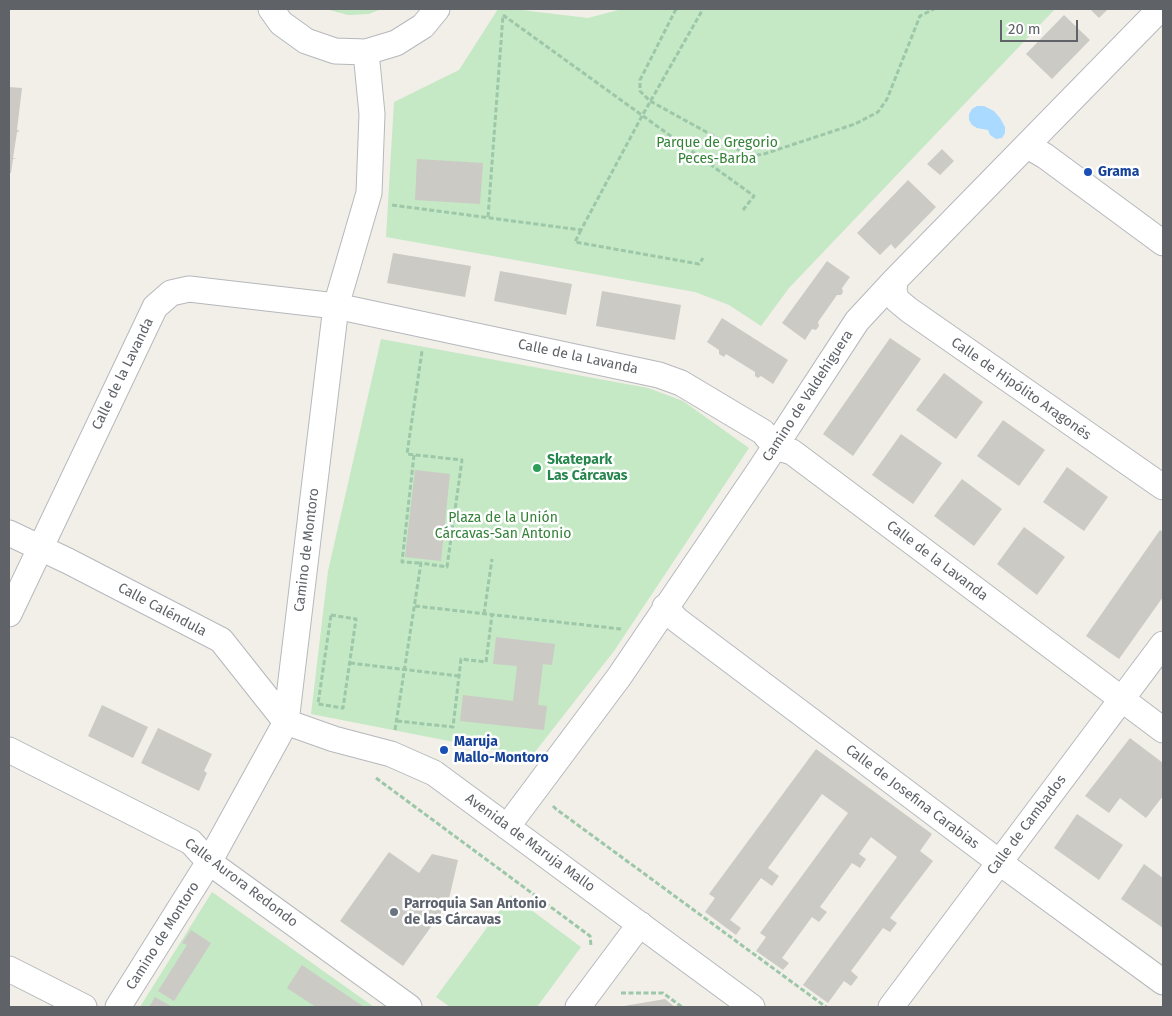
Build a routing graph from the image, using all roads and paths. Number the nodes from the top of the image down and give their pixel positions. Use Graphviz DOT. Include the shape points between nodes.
graph roads {
  1 [pos="271,9"];
  2 [pos="437,9"];
  3 [pos="676,9"];
  4 [pos="703,9"];
  5 [pos="934,9"];
  6 [pos="1160,9"];
  7 [pos="366,52"];
  8 [pos="650,101"];
  9 [pos="642,116"];
  10 [pos="1025,148"];
  11 [pos="384,204"];
  12 [pos="743,210"];
  13 [pos="488,217"];
  14 [pos="581,230"];
  15 [pos="1163,243"];
  16 [pos="703,258"];
  17 [pos="895,280"];
  18 [pos="336,306"];
  19 [pos="423,346"];
  20 [pos="775,447"];
  21 [pos="414,455"];
  22 [pos="1163,488"];
  23 [pos="9,533"];
  24 [pos="39,548"];
  25 [pos="492,559"];
  26 [pos="422,564"];
  27 [pos="415,606"];
  28 [pos="665,607"];
  29 [pos="9,614"];
  30 [pos="484,614"];
  31 [pos="492,615"];
  32 [pos="628,630"];
  33 [pos="1163,644"];
  34 [pos="350,663"];
  35 [pos="404,670"];
  36 [pos="459,676"];
  37 [pos="1123,700"];
  38 [pos="397,721"];
  39 [pos="286,722"];
  40 [pos="395,730"];
  41 [pos="1163,730"];
  42 [pos="9,750"];
  43 [pos="371,775"];
  44 [pos="552,803"];
  45 [pos="507,827"];
  46 [pos="209,862"];
  47 [pos="999,862"];
  48 [pos="640,924"];
  49 [pos="592,949"];
  50 [pos="9,969"];
  51 [pos="1163,982"];
  52 [pos="616,1000"];
  53 [pos="84,1007"];
  54 [pos="118,1007"];
  55 [pos="409,1007"];
  56 [pos="578,1007"];
  57 [pos="682,1007"];
  58 [pos="752,1007"];
  59 [pos="826,1007"];
  60 [pos="891,1007"];
  1 -- 7 [label="street" via="281,23 306,41 335,51"];
  2 -- 7 [label="street" via="423,26 396,43"];
  3 -- 8 [label="path" via="640,80 640,91"];
  4 -- 8 [label="path"];
  5 -- 8 [label="path" via="920,16 887,99 878,112 855,124 773,151 750,156"];
  6 -- 10 [label="street, Camino de Valdehiguera"];
  7 -- 18 [label="street, Camino de Montoro" via="372,114 368,193"];
  8 -- 9 [label="path"];
  9 -- 12 [label="path" via="754,196"];
  9 -- 13 [label="path" via="503,15"];
  9 -- 14 [label="path"];
  10 -- 15 [label="street" via="1045,156"];
  10 -- 17 [label="street, Camino de Valdehiguera"];
  11 -- 13 [label="path"];
  13 -- 14 [label="path"];
  14 -- 16 [label="path" via="575,242 699,264"];
  17 -- 20 [label="street, Camino de Valdehiguera" via="858,321"];
  17 -- 22 [label="street, Calle de Hipólito Aragonés" via="897,300 908,310"];
  18 -- 20 [label="street, Calle de la Lavanda" via="659,375 681,383 763,432"];
  18 -- 24 [label="street, Calle de la Lavanda" via="189,289 171,293 155,308"];
  18 -- 39 [label="street, Camino de Montoro"];
  19 -- 21 [label="path" via="407,454"];
  20 -- 28 [label="street, Camino de Valdehiguera"];
  20 -- 37 [label="street, Calle de la Lavanda" via="792,452"];
  21 -- 26 [label="path" via="402,562"];
  21 -- 26 [label="path" via="462,460 447,567"];
  23 -- 24 [label="street, Calle Caléndula"];
  24 -- 29 [label="street, Calle de la Lavanda"];
  24 -- 39 [label="street, Calle Caléndula" via="221,640"];
  25 -- 30 [label="path"];
  26 -- 27 [label="path"];
  27 -- 30 [label="path"];
  27 -- 35 [label="path"];
  28 -- 45 [label="street, Camino de Valdehiguera" via="618,677"];
  28 -- 47 [label="street, Calle de Josefina Carabias" via="677,620"];
  30 -- 31 [label="path"];
  31 -- 32 [label="path"];
  31 -- 36 [label="path" via="486,662 461,659"];
  33 -- 37 [label="street, Calle de Cambados"];
  34 -- 34 [label="path" via="356,619 331,615 318,704 344,708"];
  34 -- 35 [label="path"];
  35 -- 36 [label="path"];
  35 -- 38 [label="path"];
  36 -- 38 [label="path" via="453,727"];
  37 -- 41 [label="street, Calle de la Lavanda"];
  37 -- 47 [label="street, Calle de Cambados"];
  38 -- 40 [label="path"];
  39 -- 45 [label="street, Avenida de Maruja Mallo" via="391,754 434,773"];
  39 -- 46 [label="street, Camino de Montoro"];
  42 -- 46 [label="street, Calle Aurora Redondo" via="191,842"];
  43 -- 49 [label="path" via="590,936"];
  44 -- 59 [label="path"];
  45 -- 48 [label="street, Avenida de Maruja Mallo"];
  46 -- 54 [label="street, Camino de Montoro"];
  46 -- 55 [label="street, Calle Aurora Redondo"];
  47 -- 51 [label="street, Calle de Josefina Carabias"];
  47 -- 60 [label="street, Calle de Cambados"];
  48 -- 56 [label="street"];
  48 -- 58 [label="street, Avenida de Maruja Mallo"];
  50 -- 53 [label="street"];
  52 -- 57 [label="path" via="621,992 663,993"];
}
